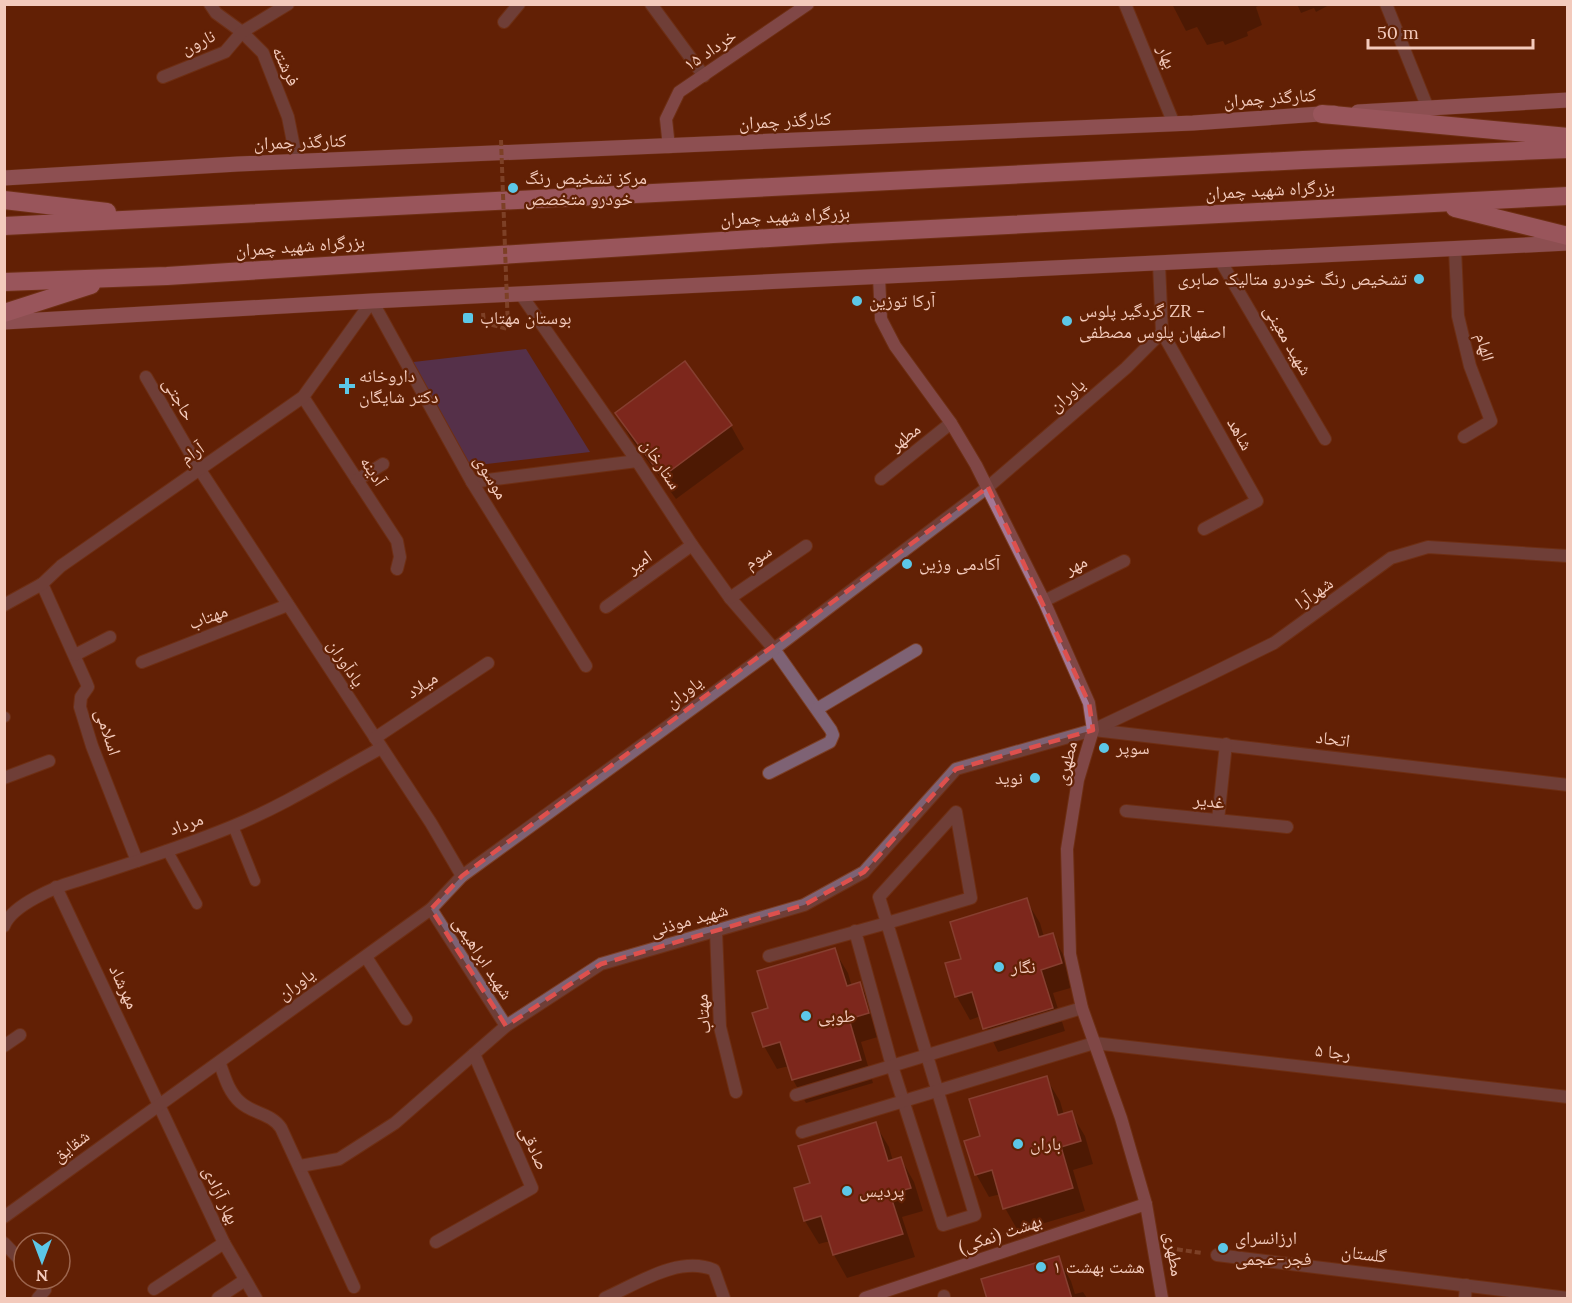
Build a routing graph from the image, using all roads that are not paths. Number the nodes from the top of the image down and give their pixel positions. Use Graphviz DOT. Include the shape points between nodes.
graph roads {
  1 [pos="210,4"];
  2 [pos="288,4"];
  3 [pos="519,4"];
  4 [pos="651,4"];
  5 [pos="808,4"];
  6 [pos="1125,4"];
  7 [pos="1386,4"];
  8 [pos="504,22"];
  9 [pos="242,32"];
  10 [pos="704,76"];
  11 [pos="163,77"];
  12 [pos="1568,100"];
  13 [pos="1427,106"];
  14 [pos="1322,114"];
  15 [pos="1174,124"];
  16 [pos="1568,137"];
  17 [pos="669,147"];
  18 [pos="1568,149"];
  19 [pos="297,162"];
  20 [pos="4,178"];
  21 [pos="1568,196"];
  22 [pos="4,200"];
  23 [pos="1433,203"];
  24 [pos="163,218"];
  25 [pos="4,226"];
  26 [pos="1568,236"];
  27 [pos="1568,243"];
  28 [pos="1455,249"];
  29 [pos="1220,260"];
  30 [pos="1159,264"];
  31 [pos="879,277"];
  32 [pos="113,278"];
  33 [pos="4,282"];
  34 [pos="522,296"];
  35 [pos="372,301"];
  36 [pos="4,313"];
  37 [pos="4,322"];
  38 [pos="1162,332"];
  39 [pos="146,377"];
  40 [pos="303,397"];
  41 [pos="951,423"];
  42 [pos="1464,437"];
  43 [pos="1325,439"];
  44 [pos="638,461"];
  45 [pos="383,464"];
  46 [pos="200,470"];
  47 [pos="881,479"];
  48 [pos="357,480"];
  49 [pos="472,482"];
  50 [pos="988,487"];
  51 [pos="1204,529"];
  52 [pos="692,545"];
  53 [pos="806,546"];
  54 [pos="1568,556"];
  55 [pos="1124,561"];
  56 [pos="397,569"];
  57 [pos="42,584"];
  58 [pos="730,598"];
  59 [pos="1044,601"];
  60 [pos="4,605"];
  61 [pos="288,605"];
  62 [pos="606,608"];
  63 [pos="110,637"];
  64 [pos="774,649"];
  65 [pos="916,650"];
  66 [pos="75,655"];
  67 [pos="142,662"];
  68 [pos="488,663"];
  69 [pos="586,666"];
  70 [pos="817,709"];
  71 [pos="1093,729"];
  72 [pos="378,743"];
  73 [pos="1226,744"];
  74 [pos="49,761"];
  75 [pos="769,773"];
  76 [pos="4,778"];
  77 [pos="1568,785"];
  78 [pos="1126,811"];
  79 [pos="1218,820"];
  80 [pos="233,826"];
  81 [pos="1287,827"];
  82 [pos="167,850"];
  83 [pos="137,861"];
  84 [pos="462,876"];
  85 [pos="255,881"];
  86 [pos="56,887"];
  87 [pos="197,904"];
  88 [pos="431,909"];
  89 [pos="6,919"];
  90 [pos="887,923"];
  91 [pos="855,931"];
  92 [pos="716,932"];
  93 [pos="366,957"];
  94 [pos="769,957"];
  95 [pos="1083,1008"];
  96 [pos="406,1019"];
  97 [pos="506,1026"];
  98 [pos="20,1035"];
  99 [pos="1094,1043"];
  100 [pos="4,1046"];
  101 [pos="474,1054"];
  102 [pos="927,1056"];
  103 [pos="220,1064"];
  104 [pos="892,1066"];
  105 [pos="937,1090"];
  106 [pos="736,1092"];
  107 [pos="796,1095"];
  108 [pos="1568,1096"];
  109 [pos="902,1101"];
  110 [pos="159,1103"];
  111 [pos="802,1132"];
  112 [pos="300,1166"];
  113 [pos="1146,1204"];
  114 [pos="4,1217"];
  115 [pos="436,1242"];
  116 [pos="224,1243"];
  117 [pos="1217,1255"];
  118 [pos="245,1280"];
  119 [pos="1466,1285"];
  120 [pos="354,1287"];
  121 [pos="154,1289"];
  122 [pos="1568,1298"];
  123 [pos="218,1299"];
  124 [pos="256,1299"];
  125 [pos="605,1299"];
  126 [pos="724,1299"];
  127 [pos="866,1299"];
  128 [pos="1162,1299"];
  129 [pos="1465,1299"];
  1 -- 9 [label="street, فرشته" via="216,14"];
  2 -- 9 [label="street"];
  3 -- 8 [label="street"];
  4 -- 10 [label="street"];
  5 -- 10 [label="street, ۱۵ خرداد"];
  6 -- 15 [label="street, بهار"];
  7 -- 13 [label="street"];
  9 -- 11 [label="street, نارون" via="225,52"];
  9 -- 19 [label="street, فرشته" via="263,53 288,117"];
  10 -- 17 [label="street, ۱۵ خرداد" via="679,92 666,119"];
  12 -- 13 [label="main road, کنارگذر چمران"];
  13 -- 14 [label="main road, کنارگذر چمران"];
  14 -- 15 [label="main road, کنارگذر چمران"];
  14 -- 16 [label="highway"];
  15 -- 17 [label="main road, کنارگذر چمران"];
  17 -- 19 [label="main road, کنارگذر چمران"];
  18 -- 24 [label="highway, بزرگراه شهید چمران"];
  19 -- 20 [label="main road, کنارگذر چمران"];
  21 -- 23 [label="highway, بزرگراه شهید چمران"];
  22 -- 24 [label="highway"];
  23 -- 26 [label="highway"];
  23 -- 32 [label="highway, بزرگراه شهید چمران"];
  24 -- 25 [label="highway, بزرگراه شهید چمران"];
  27 -- 28 [label="main road"];
  28 -- 29 [label="main road"];
  28 -- 42 [label="street, الهام" via="1458,316 1470,366 1491,421"];
  29 -- 30 [label="main road"];
  29 -- 43 [label="street, شهید معینی"];
  30 -- 31 [label="main road"];
  30 -- 38 [label="street"];
  31 -- 34 [label="main road"];
  31 -- 41 [label="street, مطهری" via="881,319 890,338"];
  32 -- 33 [label="highway, بزرگراه شهید چمران"];
  32 -- 36 [label="highway"];
  34 -- 35 [label="main road"];
  34 -- 44 [label="street, ستارخان"];
  35 -- 37 [label="main road"];
  35 -- 40 [label="street, آرام"];
  35 -- 49 [label="street, موسوی"];
  38 -- 50 [label="street, یاوران"];
  38 -- 51 [label="street, شاهد" via="1257,501"];
  39 -- 46 [label="street, حاجتی"];
  40 -- 46 [label="street, آرام"];
  40 -- 48 [label="street, آدینه"];
  41 -- 47 [label="street, مطهر"];
  41 -- 50 [label="street, مطهری"];
  44 -- 49 [label="street"];
  44 -- 52 [label="street, ستارخان"];
  45 -- 48 [label="street"];
  46 -- 57 [label="street, آرام" via="61,566"];
  46 -- 61 [label="street, یادآوران"];
  48 -- 56 [label="street, آدینه" via="397,541"];
  49 -- 69 [label="street, موسوی"];
  50 -- 59 [label="street, مطهری"];
  50 -- 64 [label="street, یاوران"];
  52 -- 58 [label="street, ستارخان"];
  52 -- 62 [label="street, امیر"];
  53 -- 58 [label="street, سوم"];
  54 -- 71 [label="street, شهرآرا" via="1428,547 1391,558 1274,642"];
  55 -- 59 [label="street, مهر"];
  57 -- 60 [label="street, آرام"];
  57 -- 66 [label="street, اسلامی"];
  58 -- 64 [label="street, ستارخان"];
  59 -- 71 [label="street, مطهری" via="1089,703"];
  61 -- 67 [label="street, مهتاب"];
  61 -- 72 [label="street, یادآوران"];
  63 -- 66 [label="street"];
  64 -- 70 [label="street, ستارخان"];
  64 -- 84 [label="street, یاوران"];
  65 -- 70 [label="street"];
  66 -- 83 [label="street, اسلامی" via="88,687 80,703 92,746"];
  68 -- 72 [label="street, میلاد"];
  70 -- 75 [label="street, ستارخان" via="833,735 830,742"];
  71 -- 73 [label="street, اتحاد"];
  71 -- 92 [label="street, شهید موذنی" via="956,769 864,872 804,905"];
  71 -- 95 [label="street, مطهری" via="1078,780 1067,849 1070,954"];
  72 -- 80 [label="street, مرداد"];
  72 -- 84 [label="street, یادآوران"];
  73 -- 77 [label="street, اتحاد"];
  73 -- 79 [label="street"];
  74 -- 76 [label="street"];
  78 -- 79 [label="street, غدیر"];
  79 -- 81 [label="street, غدیر"];
  80 -- 82 [label="street, مرداد"];
  80 -- 85 [label="lane"];
  82 -- 83 [label="street, مرداد"];
  82 -- 87 [label="lane"];
  83 -- 86 [label="street, مرداد"];
  84 -- 88 [label="street, یاوران"];
  86 -- 89 [label="street, مرداد"];
  86 -- 110 [label="street, مهرشاد"];
  88 -- 93 [label="street, یاوران"];
  88 -- 97 [label="street, شهید ابراهیمی"];
  90 -- 90 [label="street" via="971,898 956,812 879,897"];
  90 -- 91 [label="street"];
  90 -- 102 [label="street"];
  91 -- 94 [label="street"];
  91 -- 104 [label="street"];
  92 -- 97 [label="street, شهید موذنی" via="601,964"];
  92 -- 106 [label="street, مهتاب" via="720,1027"];
  93 -- 96 [label="street"];
  93 -- 103 [label="street, یاوران"];
  95 -- 99 [label="street, مطهری"];
  95 -- 102 [label="street"];
  97 -- 101 [label="street, شهید موذنی"];
  98 -- 100 [label="street"];
  99 -- 105 [label="street"];
  99 -- 108 [label="street, رجا ۵"];
  99 -- 113 [label="street, مطهری"];
  101 -- 112 [label="street, شهید موذنی" via="386,1129 339,1159"];
  101 -- 115 [label="street, صادقی" via="532,1188"];
  102 -- 104 [label="street"];
  102 -- 105 [label="street"];
  103 -- 110 [label="street, یاوران"];
  103 -- 112 [label="street" via="230,1091 241,1103 273,1118"];
  104 -- 107 [label="street"];
  104 -- 109 [label="street"];
  105 -- 109 [label="street"];
  105 -- 109 [label="street" via="975,1215 943,1225"];
  109 -- 111 [label="street"];
  110 -- 114 [label="street, شقایق"];
  110 -- 116 [label="street, بهار آزادی"];
  112 -- 120 [label="street"];
  113 -- 127 [label="street, بهشت (نمکی)"];
  113 -- 128 [label="street, مطهری"];
  116 -- 118 [label="street, بهار آزادی"];
  116 -- 121 [label="street"];
  117 -- 119 [label="street, گلستان"];
  118 -- 123 [label="street"];
  118 -- 124 [label="street, بهار آزادی"];
  119 -- 122 [label="street, گلستان"];
  119 -- 129 [label="street"];
  125 -- 126 [label="street" via="674,1268 702,1265 714,1270"];
}
